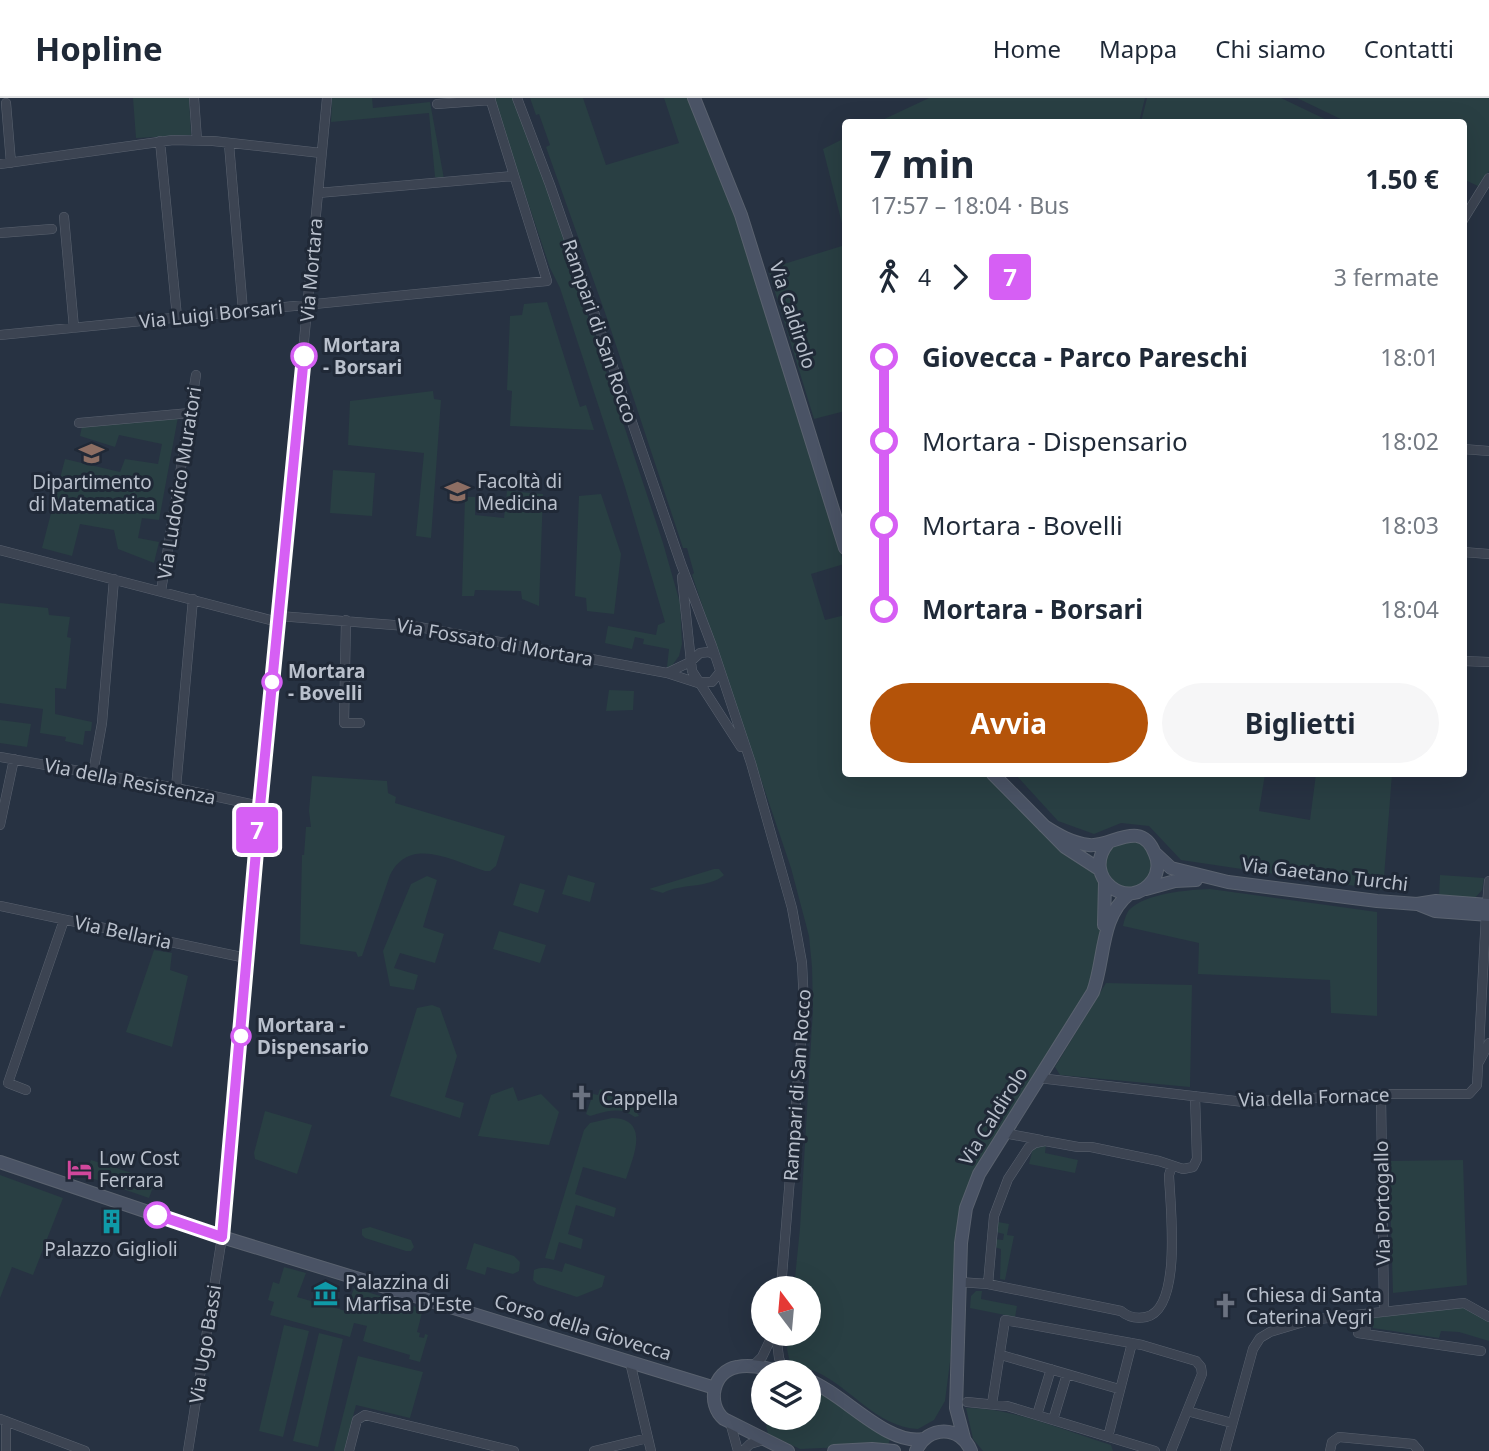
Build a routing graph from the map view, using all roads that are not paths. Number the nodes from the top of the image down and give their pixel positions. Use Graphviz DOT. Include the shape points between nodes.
graph roads {
  1 [pos="194,98"];
  2 [pos="327,98"];
  3 [pos="517,98"];
  4 [pos="694,98"];
  5 [pos="490,99"];
  6 [pos="6,103"];
  7 [pos="437,104"];
  8 [pos="197,140"];
  9 [pos="160,141"];
  10 [pos="229,144"];
  11 [pos="321,153"];
  12 [pos="11,163"];
  13 [pos="0,164"];
  14 [pos="514,176"];
  15 [pos="1489,178"];
  16 [pos="318,194"];
  17 [pos="1467,214"];
  18 [pos="64,217"];
  19 [pos="52,229"];
  20 [pos="0,233"];
  21 [pos="309,304"];
  22 [pos="243,311"];
  23 [pos="177,317"];
  24 [pos="74,328"];
  25 [pos="0,335"];
  26 [pos="197,375"];
  27 [pos="190,412"];
  28 [pos="79,424"];
  29 [pos="1467,449"];
  30 [pos="1489,451"];
  31 [pos="839,511"];
  32 [pos="842,530"];
  33 [pos="0,550"];
  34 [pos="1467,552"];
  35 [pos="1489,554"];
  36 [pos="681,564"];
  37 [pos="114,579"];
  38 [pos="161,591"];
  39 [pos="193,599"];
  40 [pos="279,619"];
  41 [pos="346,620"];
  42 [pos="715,655"];
  43 [pos="1467,661"];
  44 [pos="690,662"];
  45 [pos="1489,663"];
  46 [pos="720,672"];
  47 [pos="667,673"];
  48 [pos="698,682"];
  49 [pos="360,723"];
  50 [pos="0,757"];
  51 [pos="14,759"];
  52 [pos="751,762"];
  53 [pos="93,773"];
  54 [pos="996,777"];
  55 [pos="176,788"];
  56 [pos="260,806"];
  57 [pos="0,825"];
  58 [pos="1044,826"];
  59 [pos="1108,843"];
  60 [pos="1156,854"];
  61 [pos="1099,869"];
  62 [pos="1489,881"];
  63 [pos="1105,882"];
  64 [pos="1228,882"];
  65 [pos="1143,890"];
  66 [pos="1129,894"];
  67 [pos="0,906"];
  68 [pos="1488,910"];
  69 [pos="64,920"];
  70 [pos="1104,943"];
  71 [pos="246,958"];
  72 [pos="1485,1014"];
  73 [pos="1484,1034"];
  74 [pos="1489,1044"];
  75 [pos="1478,1064"];
  76 [pos="1040,1078"];
  77 [pos="26,1090"];
  78 [pos="1381,1094"];
  79 [pos="1195,1096"];
  80 [pos="1004,1133"];
  81 [pos="1045,1141"];
  82 [pos="1025,1153"];
  83 [pos="0,1162"];
  84 [pos="1172,1166"];
  85 [pos="1183,1169"];
  86 [pos="1169,1186"];
  87 [pos="222,1237"];
  88 [pos="782,1276"];
  89 [pos="959,1282"];
  90 [pos="988,1284"];
  91 [pos="1384,1311"];
  92 [pos="1364,1314"];
  93 [pos="1489,1317"];
  94 [pos="1132,1343"];
  95 [pos="1482,1351"];
  96 [pos="1001,1354"];
  97 [pos="630,1362"];
  98 [pos="751,1366"];
  99 [pos="1051,1369"];
  100 [pos="1067,1374"];
  101 [pos="821,1384"];
  102 [pos="715,1388"];
  103 [pos="1119,1389"];
  104 [pos="992,1404"];
  105 [pos="962,1405"];
  106 [pos="1188,1411"];
  107 [pos="1037,1415"];
  108 [pos="3,1420"];
  109 [pos="1053,1420"];
  110 [pos="730,1422"];
  111 [pos="1232,1423"];
  112 [pos="940,1432"];
  113 [pos="648,1438"];
  114 [pos="763,1440"];
  115 [pos="1119,1442"];
  116 [pos="920,1445"];
  117 [pos="970,1447"];
  118 [pos="6,1451"];
  119 [pos="85,1451"];
  120 [pos="188,1451"];
  121 [pos="349,1451"];
  122 [pos="514,1451"];
  123 [pos="594,1451"];
  124 [pos="651,1451"];
  125 [pos="741,1451"];
  126 [pos="788,1451"];
  127 [pos="834,1451"];
  128 [pos="894,1451"];
  129 [pos="1120,1451"];
  130 [pos="1155,1451"];
  131 [pos="1171,1451"];
  132 [pos="1225,1451"];
  133 [pos="1329,1451"];
  134 [pos="1419,1451"];
  1 -- 8 [label="street"];
  2 -- 11 [label="street, Via Mortara"];
  3 -- 36 [label="street, Rampari di San Rocco"];
  4 -- 31 [label="main road, Via Caldirolo" via="741,215"];
  5 -- 7 [label="street"];
  5 -- 14 [label="street"];
  6 -- 12 [label="street"];
  8 -- 9 [label="street"];
  8 -- 10 [label="street"];
  9 -- 12 [label="street"];
  9 -- 23 [label="street"];
  10 -- 11 [label="street"];
  10 -- 22 [label="street"];
  11 -- 16 [label="street, Via Mortara"];
  12 -- 13 [label="street"];
  14 -- 16 [label="street"];
  14 -- 21 [label="street, Via Luigi Borsari" via="547,281"];
  15 -- 17 [label="street"];
  16 -- 21 [label="street, Via Mortara"];
  18 -- 24 [label="street"];
  19 -- 20 [label="street"];
  21 -- 22 [label="street, Via Luigi Borsari"];
  21 -- 40 [label="street, Via Mortara"];
  22 -- 23 [label="street, Via Luigi Borsari"];
  23 -- 24 [label="street, Via Luigi Borsari"];
  24 -- 25 [label="street, Via Luigi Borsari"];
  26 -- 27 [label="street, Via Ludovico Muratori"];
  27 -- 28 [label="street"];
  27 -- 38 [label="street, Via Ludovico Muratori"];
  29 -- 30 [label="street"];
  31 -- 32 [label="main road, Via Caldirolo"];
  33 -- 37 [label="street, Via Fossato di Mortara"];
  34 -- 35 [label="street"];
  36 -- 42 [label="street, Rampari di San Rocco"];
  36 -- 44 [label="street, Rampari di San Rocco"];
  37 -- 38 [label="street, Via Fossato di Mortara"];
  37 -- 53 [label="street" via="102,723"];
  38 -- 39 [label="street, Via Fossato di Mortara"];
  39 -- 40 [label="street, Via Fossato di Mortara"];
  39 -- 55 [label="street"];
  40 -- 41 [label="street, Via Fossato di Mortara"];
  40 -- 56 [label="street, Via Mortara"];
  41 -- 47 [label="street, Via Fossato di Mortara" via="419,627"];
  41 -- 49 [label="street" via="344,723"];
  42 -- 44 [label="street" via="700,653"];
  42 -- 46 [label="street, Rampari di San Rocco"];
  43 -- 45 [label="street"];
  44 -- 47 [label="street"];
  44 -- 48 [label="street, Rampari di San Rocco"];
  46 -- 48 [label="street" via="712,682"];
  46 -- 52 [label="street, Rampari di San Rocco"];
  47 -- 48 [label="street, Via Fossato di Mortara"];
  48 -- 52 [label="street, Rampari di San Rocco"];
  50 -- 51 [label="street, Via della Resistenza"];
  51 -- 53 [label="street, Via della Resistenza"];
  51 -- 57 [label="street"];
  52 -- 88 [label="street, Rampari di San Rocco" via="790,897 804,983"];
  53 -- 55 [label="street, Via della Resistenza"];
  54 -- 58 [label="main road"];
  55 -- 56 [label="street, Via della Resistenza"];
  56 -- 71 [label="street, Via Mortara"];
  58 -- 59 [label="main road" via="1090,846"];
  58 -- 61 [label="main road" via="1065,847"];
  59 -- 60 [label="main road" via="1136,836"];
  59 -- 61 [label="main road"];
  60 -- 64 [label="main road, Via Gaetano Turchi" via="1171,868"];
  60 -- 65 [label="main road" via="1156,875"];
  61 -- 63 [label="main road, Via Caldirolo"];
  62 -- 68 [label="street"];
  63 -- 66 [label="main road"];
  63 -- 70 [label="main road, Via Caldirolo"];
  64 -- 65 [label="main road, Via Gaetano Turchi" via="1175,881"];
  64 -- 68 [label="main road, Via Gaetano Turchi"];
  65 -- 66 [label="main road"];
  66 -- 70 [label="main road, Via Caldirolo" via="1113,912"];
  67 -- 69 [label="street, Via Bellaria"];
  68 -- 72 [label="street"];
  69 -- 71 [label="street, Via Bellaria"];
  69 -- 77 [label="street" via="8,1083"];
  70 -- 76 [label="main road, Via Caldirolo" via="1093,992"];
  71 -- 87 [label="street, Via Mortara"];
  72 -- 73 [label="street"];
  73 -- 75 [label="street"];
  74 -- 75 [label="street"];
  75 -- 78 [label="street, Via della Fornace" via="1473,1093"];
  76 -- 79 [label="street, Via della Fornace"];
  76 -- 80 [label="main road, Via Caldirolo"];
  78 -- 79 [label="street, Via della Fornace" via="1253,1102"];
  78 -- 91 [label="street, Via Portogallo"];
  79 -- 85 [label="street" via="1197,1159 1193,1167"];
  80 -- 81 [label="street"];
  80 -- 82 [label="street" via="1016,1139"];
  80 -- 89 [label="main road, Via Caldirolo" via="969,1199"];
  81 -- 82 [label="street"];
  81 -- 84 [label="street"];
  82 -- 90 [label="street" via="994,1216"];
  83 -- 87 [label="main road, Corso della Giovecca"];
  84 -- 85 [label="street"];
  84 -- 86 [label="street"];
  85 -- 86 [label="street"];
  86 -- 90 [label="street" via="1171,1278 1166,1299 1151,1315 1132,1317"];
  87 -- 97 [label="main road, Corso della Giovecca"];
  87 -- 120 [label="street, Via Ugo Bassi"];
  89 -- 90 [label="street"];
  89 -- 105 [label="main road, Via Caldirolo"];
  91 -- 92 [label="street"];
  91 -- 93 [label="street" via="1464,1303"];
  92 -- 95 [label="street" via="1362,1333"];
  92 -- 111 [label="street" via="1310,1320 1270,1332 1256,1343"];
  94 -- 96 [label="street" via="1005,1320"];
  94 -- 103 [label="street"];
  94 -- 106 [label="street" via="1196,1361 1202,1374"];
  96 -- 99 [label="street"];
  96 -- 104 [label="street"];
  97 -- 102 [label="main road, Corso della Giovecca"];
  97 -- 113 [label="street"];
  98 -- 102 [label="main road" via="728,1370"];
  99 -- 100 [label="street"];
  99 -- 107 [label="street"];
  100 -- 103 [label="street"];
  100 -- 109 [label="street"];
  101 -- 116 [label="main road" via="898,1437"];
  102 -- 110 [label="main road" via="716,1411"];
  103 -- 115 [label="street"];
  104 -- 105 [label="street"];
  104 -- 107 [label="street"];
  105 -- 112 [label="main road"];
  105 -- 117 [label="main road, Via Caldirolo"];
  106 -- 111 [label="street"];
  106 -- 131 [label="street"];
  107 -- 109 [label="street"];
  108 -- 118 [label="street"];
  108 -- 119 [label="street"];
  109 -- 115 [label="street"];
  110 -- 114 [label="main road"];
  110 -- 125 [label="street"];
  111 -- 132 [label="street"];
  112 -- 116 [label="main road"];
  112 -- 117 [label="main road, Via Caldirolo" via="953,1432"];
  113 -- 123 [label="street"];
  113 -- 124 [label="street"];
  114 -- 125 [label="street"];
  114 -- 126 [label="main road"];
  115 -- 129 [label="street"];
  115 -- 130 [label="street"];
  121 -- 122 [label="street" via="357,1420 365,1415"];
  127 -- 128 [label="main road"];
  133 -- 134 [label="street" via="1339,1437 1413,1444"];
}
